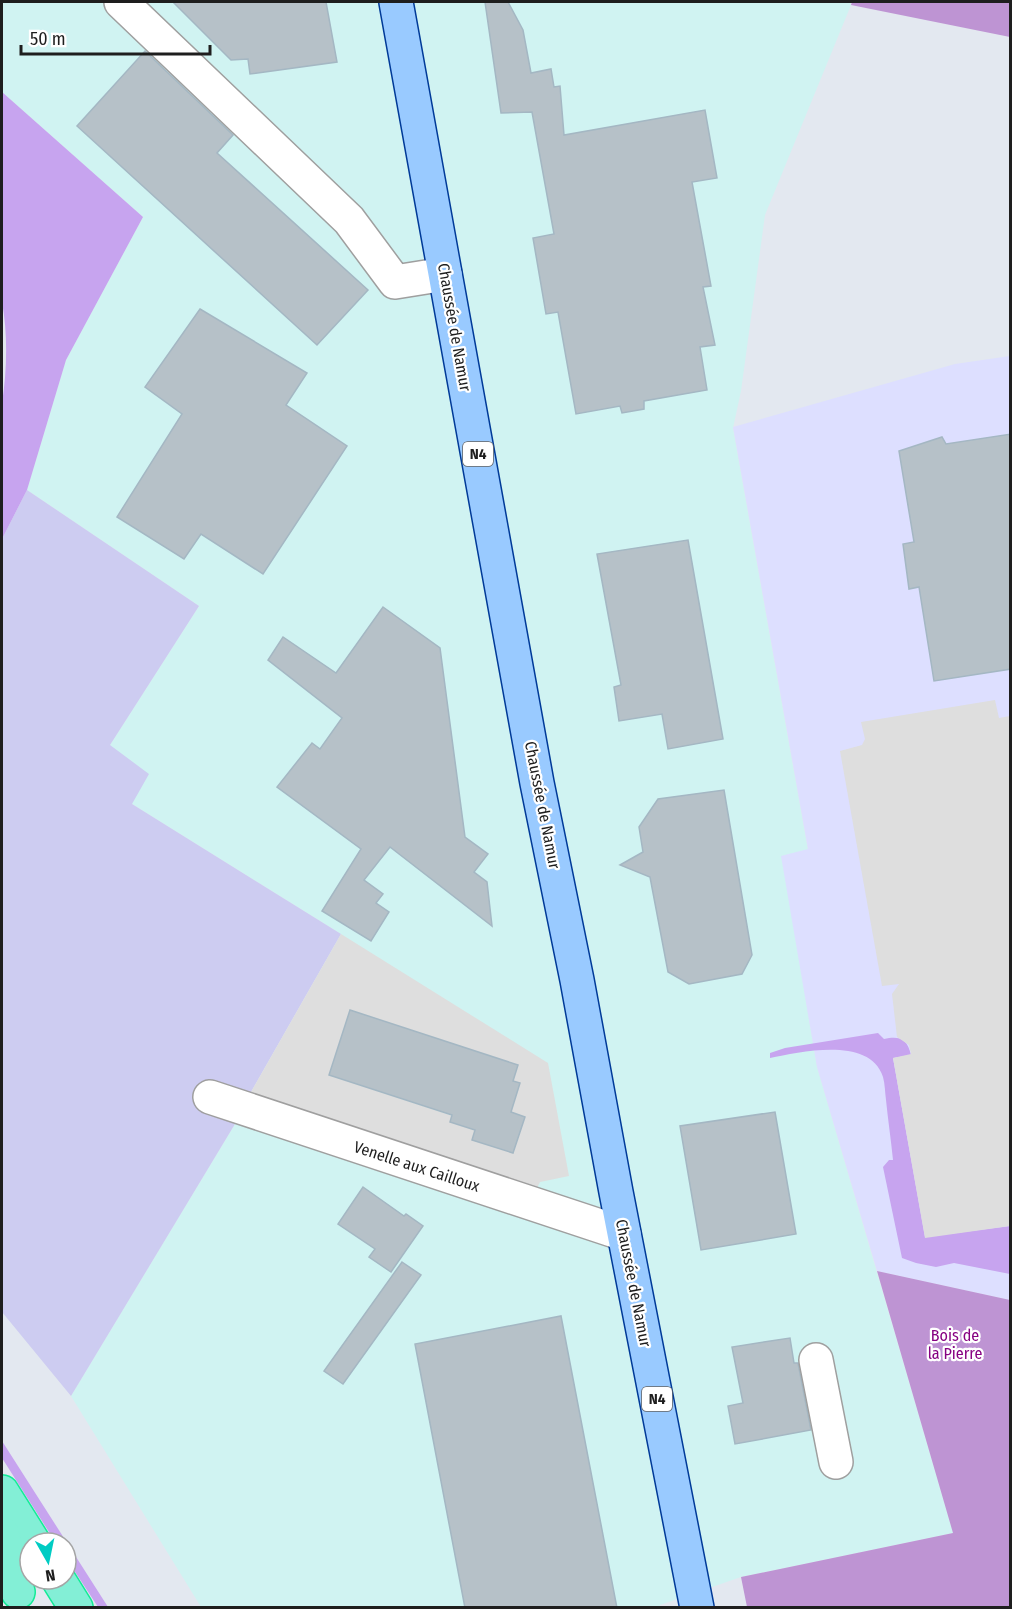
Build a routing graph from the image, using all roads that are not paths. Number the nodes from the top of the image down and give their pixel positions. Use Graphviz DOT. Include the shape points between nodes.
graph roads {
  1 [pos="121,2"];
  2 [pos="396,2"];
  3 [pos="446,274"];
  4 [pos="210,1097"];
  5 [pos="624,1234"];
  6 [pos="816,1360"];
  7 [pos="836,1462"];
  8 [pos="2,1492"];
  9 [pos="26,1531"];
  10 [pos="2,1533"];
  11 [pos="16,1588"];
  12 [pos="65,1591"];
  13 [pos="76,1608"];
  14 [pos="697,1608"];
  1 -- 3 [label="street" via="349,220 395,282"];
  2 -- 3 [label="main road, Chaussée de Namur / N4"];
  3 -- 5 [label="main road, Chaussée de Namur / N4" via="537,783"];
  4 -- 5 [label="street, Venelle aux Cailloux"];
  5 -- 14 [label="main road, Chaussée de Namur / N4"];
  6 -- 7 [label="street"];
  8 -- 9 [label="highway"];
  10 -- 11 [label="highway"];
  12 -- 13 [label="highway"];
}
